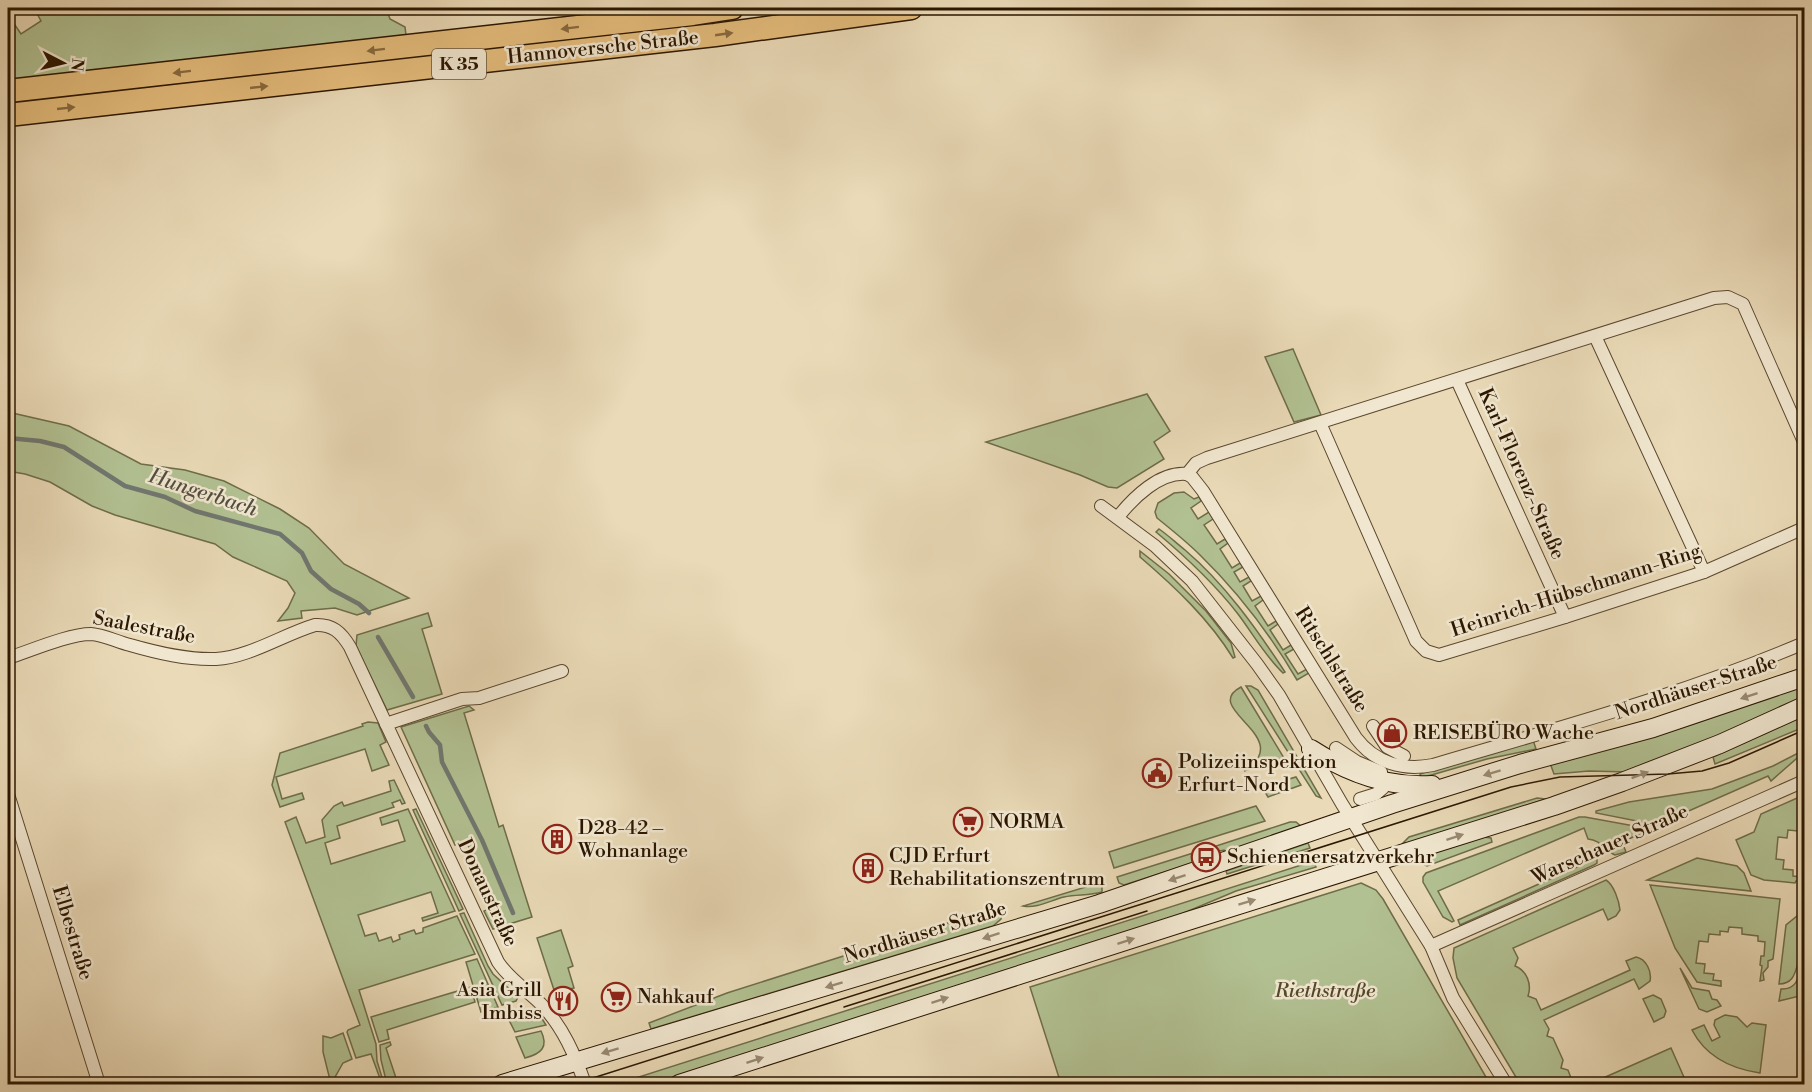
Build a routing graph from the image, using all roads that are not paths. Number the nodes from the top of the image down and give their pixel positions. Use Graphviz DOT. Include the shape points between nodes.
graph roads {
  1 [pos="732,8"];
  2 [pos="911,8"];
  3 [pos="8,91"];
  4 [pos="8,115"];
  5 [pos="1595,336"];
  6 [pos="1457,380"];
  7 [pos="1320,423"];
  8 [pos="1804,442"];
  9 [pos="1187,474"];
  10 [pos="1101,506"];
  11 [pos="1118,517"];
  12 [pos="1804,528"];
  13 [pos="1704,572"];
  14 [pos="1565,617"];
  15 [pos="340,633"];
  16 [pos="1804,643"];
  17 [pos="8,658"];
  18 [pos="562,671"];
  19 [pos="1804,677"];
  20 [pos="1804,706"];
  21 [pos="386,724"];
  22 [pos="1373,726"];
  23 [pos="1336,748"];
  24 [pos="1311,749"];
  25 [pos="1408,758"];
  26 [pos="1393,775"];
  27 [pos="1804,780"];
  28 [pos="1463,781"];
  29 [pos="8,794"];
  30 [pos="1379,794"];
  31 [pos="1360,799"];
  32 [pos="1351,818"];
  33 [pos="1379,861"];
  34 [pos="1431,946"];
  35 [pos="577,1061"];
  36 [pos="99,1084"];
  37 [pos="502,1084"];
  38 [pos="585,1084"];
  39 [pos="679,1084"];
  40 [pos="1506,1084"];
  1 -- 3 [label="highway, Hannoversche Straße / K 35, one-way"];
  4 -- 2 [label="highway, Hannoversche Straße / K 35, one-way" via="716,35"];
  5 -- 6 [label="street"];
  5 -- 8 [label="street" via="1714,298 1728,297 1743,304"];
  5 -- 13 [label="street"];
  6 -- 7 [label="street"];
  6 -- 14 [label="street, Karl-Florenz-Straße"];
  7 -- 9 [label="street" via="1207,458"];
  7 -- 14 [label="street, Heinrich-Hübschmann-Ring" via="1416,640 1426,651 1439,655"];
  9 -- 11 [label="street" via="1158,482"];
  9 -- 16 [label="street, Ritschlstraße" via="1203,490 1356,738 1378,758 1399,766 1433,765 1536,734 1744,669"];
  10 -- 11 [label="street"];
  11 -- 24 [label="street" via="1174,563 1212,604 1263,672"];
  12 -- 13 [label="street, Heinrich-Hübschmann-Ring"];
  13 -- 14 [label="street, Heinrich-Hübschmann-Ring"];
  15 -- 17 [label="street, Saalestraße" via="329,626 315,625 242,654 203,659 148,651 107,637 84,635"];
  15 -- 21 [label="street, Donaustraße"];
  18 -- 21 [label="street"];
  19 -- 28 [label="main road, Nordhäuser Straße, one-way" via="1653,728"];
  33 -- 20 [label="main road, one-way" via="1622,782"];
  21 -- 35 [label="street, Donaustraße" via="498,962 556,1022"];
  22 -- 25 [label="street, Ritschlstraße" via="1387,747"];
  23 -- 26 [label="street" via="1357,762"];
  24 -- 28 [label="main road" via="1351,772 1388,783 1425,786"];
  24 -- 32 [label="street"];
  27 -- 34 [label="street, Warschauer Straße"];
  28 -- 32 [label="main road, Nordhäuser Straße"];
  29 -- 36 [label="street, Elbestraße"];
  30 -- 31 [label="street"];
  32 -- 33 [label="street"];
  32 -- 35 [label="main road, Nordhäuser Straße, one-way" via="1100,904"];
  33 -- 34 [label="street"];
  39 -- 33 [label="main road, one-way"];
  34 -- 40 [label="street" via="1453,998"];
  35 -- 37 [label="main road, Nordhäuser Straße"];
  35 -- 38 [label="street, Donaustraße"];
}
